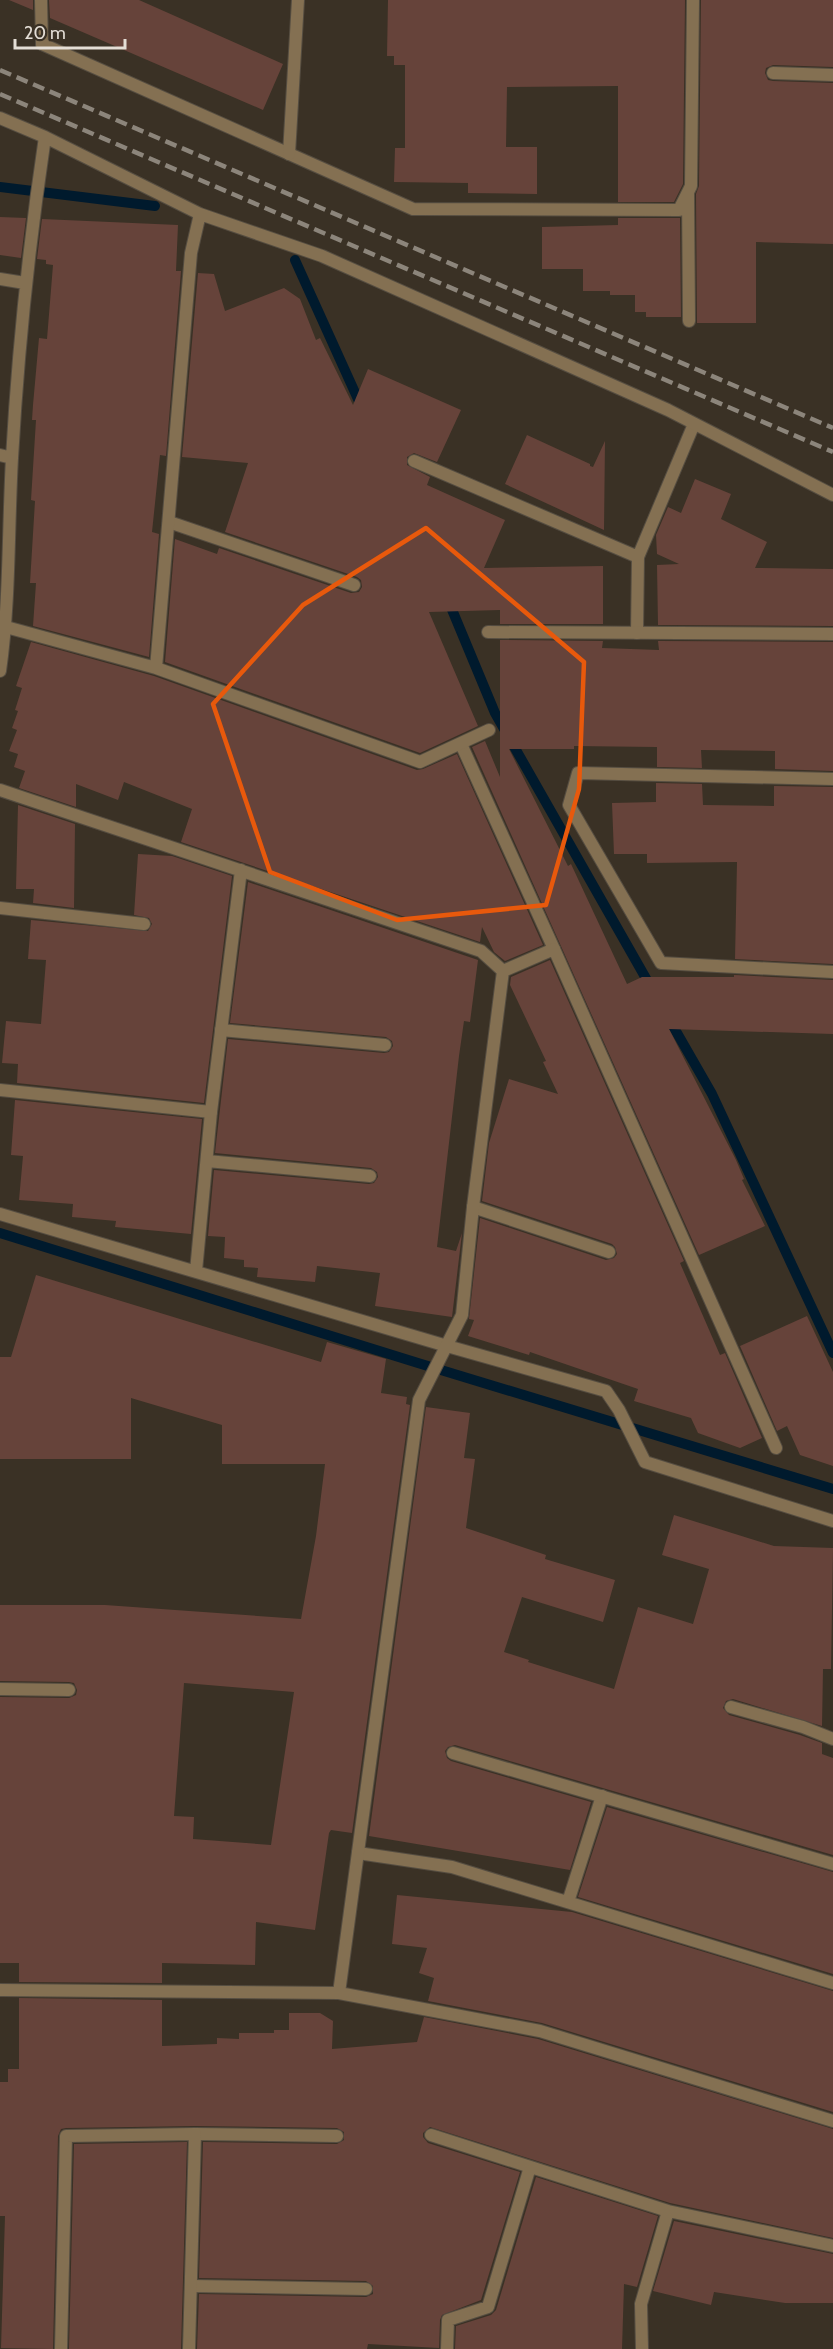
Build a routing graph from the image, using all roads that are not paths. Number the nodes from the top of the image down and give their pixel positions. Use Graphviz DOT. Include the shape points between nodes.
graph roads {
  1 [pos="41,0"];
  2 [pos="298,0"];
  3 [pos="693,0"];
  4 [pos="773,73"];
  5 [pos="833,75"];
  6 [pos="0,118"];
  7 [pos="45,137"];
  8 [pos="289,154"];
  9 [pos="688,191"];
  10 [pos="200,214"];
  11 [pos="0,279"];
  12 [pos="25,283"];
  13 [pos="688,321"];
  14 [pos="694,424"];
  15 [pos="6,456"];
  16 [pos="414,461"];
  17 [pos="833,495"];
  18 [pos="169,522"];
  19 [pos="638,558"];
  20 [pos="354,585"];
  21 [pos="4,588"];
  22 [pos="6,627"];
  23 [pos="488,632"];
  24 [pos="637,633"];
  25 [pos="833,634"];
  26 [pos="156,668"];
  27 [pos="0,671"];
  28 [pos="489,730"];
  29 [pos="461,744"];
  30 [pos="833,779"];
  31 [pos="0,790"];
  32 [pos="241,870"];
  33 [pos="0,909"];
  34 [pos="144,924"];
  35 [pos="554,949"];
  36 [pos="503,971"];
  37 [pos="833,972"];
  38 [pos="221,1030"];
  39 [pos="385,1045"];
  40 [pos="0,1090"];
  41 [pos="211,1112"];
  42 [pos="207,1161"];
  43 [pos="370,1176"];
  44 [pos="473,1207"];
  45 [pos="0,1214"];
  46 [pos="609,1252"];
  47 [pos="196,1271"];
  48 [pos="447,1346"];
  49 [pos="776,1448"];
  50 [pos="833,1521"];
  51 [pos="0,1689"];
  52 [pos="69,1690"];
  53 [pos="732,1707"];
  54 [pos="833,1739"];
  55 [pos="453,1753"];
  56 [pos="602,1796"];
  57 [pos="358,1853"];
  58 [pos="833,1864"];
  59 [pos="567,1902"];
  60 [pos="833,1983"];
  61 [pos="0,1990"];
  62 [pos="339,1993"];
  63 [pos="833,2121"];
  64 [pos="195,2134"];
  65 [pos="431,2135"];
  66 [pos="337,2136"];
  67 [pos="530,2167"];
  68 [pos="668,2211"];
  69 [pos="833,2246"];
  70 [pos="190,2286"];
  71 [pos="366,2289"];
  72 [pos="61,2349"];
  73 [pos="189,2349"];
  74 [pos="447,2349"];
  75 [pos="642,2349"];
  1 -- 8 [label="street" via="42,44"];
  2 -- 8 [label="street"];
  3 -- 9 [label="street"];
  4 -- 5 [label="street"];
  6 -- 7 [label="street"];
  7 -- 10 [label="street"];
  7 -- 12 [label="street"];
  8 -- 9 [label="street" via="413,209 679,210"];
  9 -- 13 [label="street"];
  10 -- 14 [label="street" via="322,255"];
  10 -- 18 [label="street" via="191,253"];
  11 -- 12 [label="street"];
  12 -- 15 [label="street"];
  14 -- 17 [label="street"];
  14 -- 19 [label="street"];
  15 -- 21 [label="street"];
  16 -- 19 [label="street"];
  18 -- 20 [label="street"];
  18 -- 26 [label="street"];
  19 -- 24 [label="street"];
  21 -- 22 [label="street"];
  22 -- 26 [label="street"];
  22 -- 27 [label="street"];
  23 -- 24 [label="street"];
  24 -- 25 [label="street"];
  26 -- 29 [label="street" via="420,762"];
  28 -- 29 [label="street"];
  29 -- 35 [label="street"];
  30 -- 37 [label="street" via="578,773 569,805 661,963"];
  31 -- 32 [label="street"];
  32 -- 36 [label="street" via="481,951"];
  32 -- 38 [label="street"];
  33 -- 34 [label="street"];
  35 -- 36 [label="street"];
  35 -- 49 [label="street"];
  36 -- 44 [label="street"];
  38 -- 39 [label="street"];
  38 -- 41 [label="street"];
  40 -- 41 [label="street"];
  41 -- 42 [label="street"];
  42 -- 43 [label="street"];
  42 -- 47 [label="street"];
  44 -- 46 [label="street"];
  44 -- 48 [label="street" via="462,1316"];
  45 -- 47 [label="street"];
  47 -- 48 [label="street"];
  48 -- 50 [label="street" via="606,1391 645,1462"];
  48 -- 57 [label="street" via="419,1400"];
  51 -- 52 [label="street"];
  53 -- 54 [label="street"];
  55 -- 56 [label="street"];
  56 -- 58 [label="street"];
  56 -- 59 [label="street"];
  57 -- 59 [label="street" via="452,1867"];
  57 -- 62 [label="street"];
  59 -- 60 [label="street"];
  61 -- 62 [label="street"];
  62 -- 63 [label="street" via="540,2031"];
  64 -- 66 [label="street"];
  64 -- 70 [label="street"];
  64 -- 72 [label="street" via="66,2136"];
  65 -- 67 [label="street"];
  67 -- 68 [label="street"];
  67 -- 74 [label="street" via="488,2307 448,2320"];
  68 -- 69 [label="street"];
  68 -- 75 [label="street" via="641,2304"];
  70 -- 71 [label="street"];
  70 -- 73 [label="street"];
}
